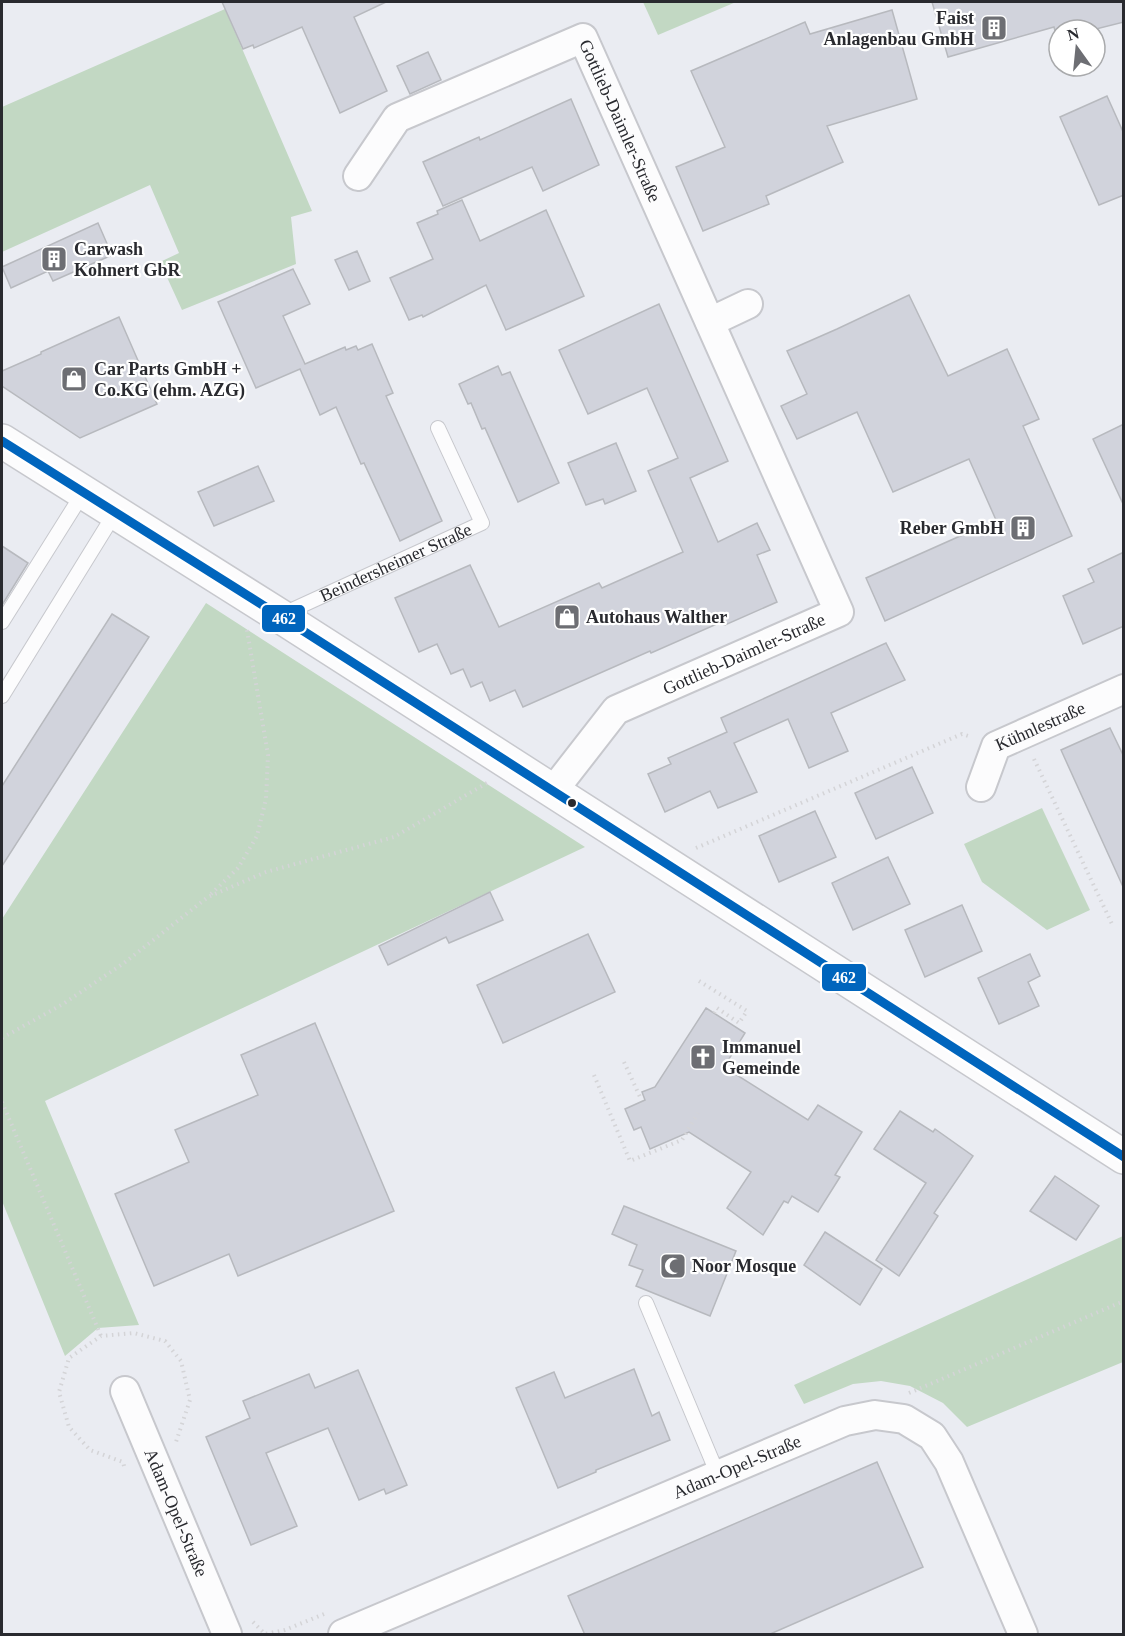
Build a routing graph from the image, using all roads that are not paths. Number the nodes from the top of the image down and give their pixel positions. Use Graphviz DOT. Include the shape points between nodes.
graph roads {
  1 [pos="358,176"];
  2 [pos="748,304"];
  3 [pos="710,321"];
  4 [pos="438,428"];
  5 [pos="2,441"];
  6 [pos="83,493"];
  7 [pos="115,513"];
  8 [pos="280,616"];
  9 [pos="2,622"];
  10 [pos="1124,689"];
  11 [pos="2,696"];
  12 [pos="981,786"];
  13 [pos="553,791"];
  14 [pos="1124,1156"];
  15 [pos="646,1303"];
  16 [pos="125,1391"];
  17 [pos="718,1475"];
  18 [pos="335,1623"];
  19 [pos="239,1627"];
  20 [pos="1023,1635"];
  1 -- 3 [label="street, Gottlieb-Daimler-Straße" via="397,118 583,38"];
  2 -- 3 [label="street"];
  3 -- 13 [label="street, Gottlieb-Daimler-Straße" via="839,612 616,710"];
  4 -- 8 [label="lane, Beindersheimer Straße" via="482,522"];
  5 -- 6 [label="street"];
  6 -- 7 [label="street"];
  6 -- 9 [label="lane"];
  7 -- 8 [label="street"];
  7 -- 11 [label="lane"];
  8 -- 13 [label="street"];
  10 -- 12 [label="street, Kühnlestraße" via="996,746"];
  13 -- 14 [label="street"];
  15 -- 17 [label="lane"];
  16 -- 19 [label="street, Adam-Opel-Straße"];
  17 -- 18 [label="street, Adam-Opel-Straße"];
  17 -- 20 [label="street, Adam-Opel-Straße" via="845,1421 875,1415 904,1419 932,1436 949,1462"];
}
